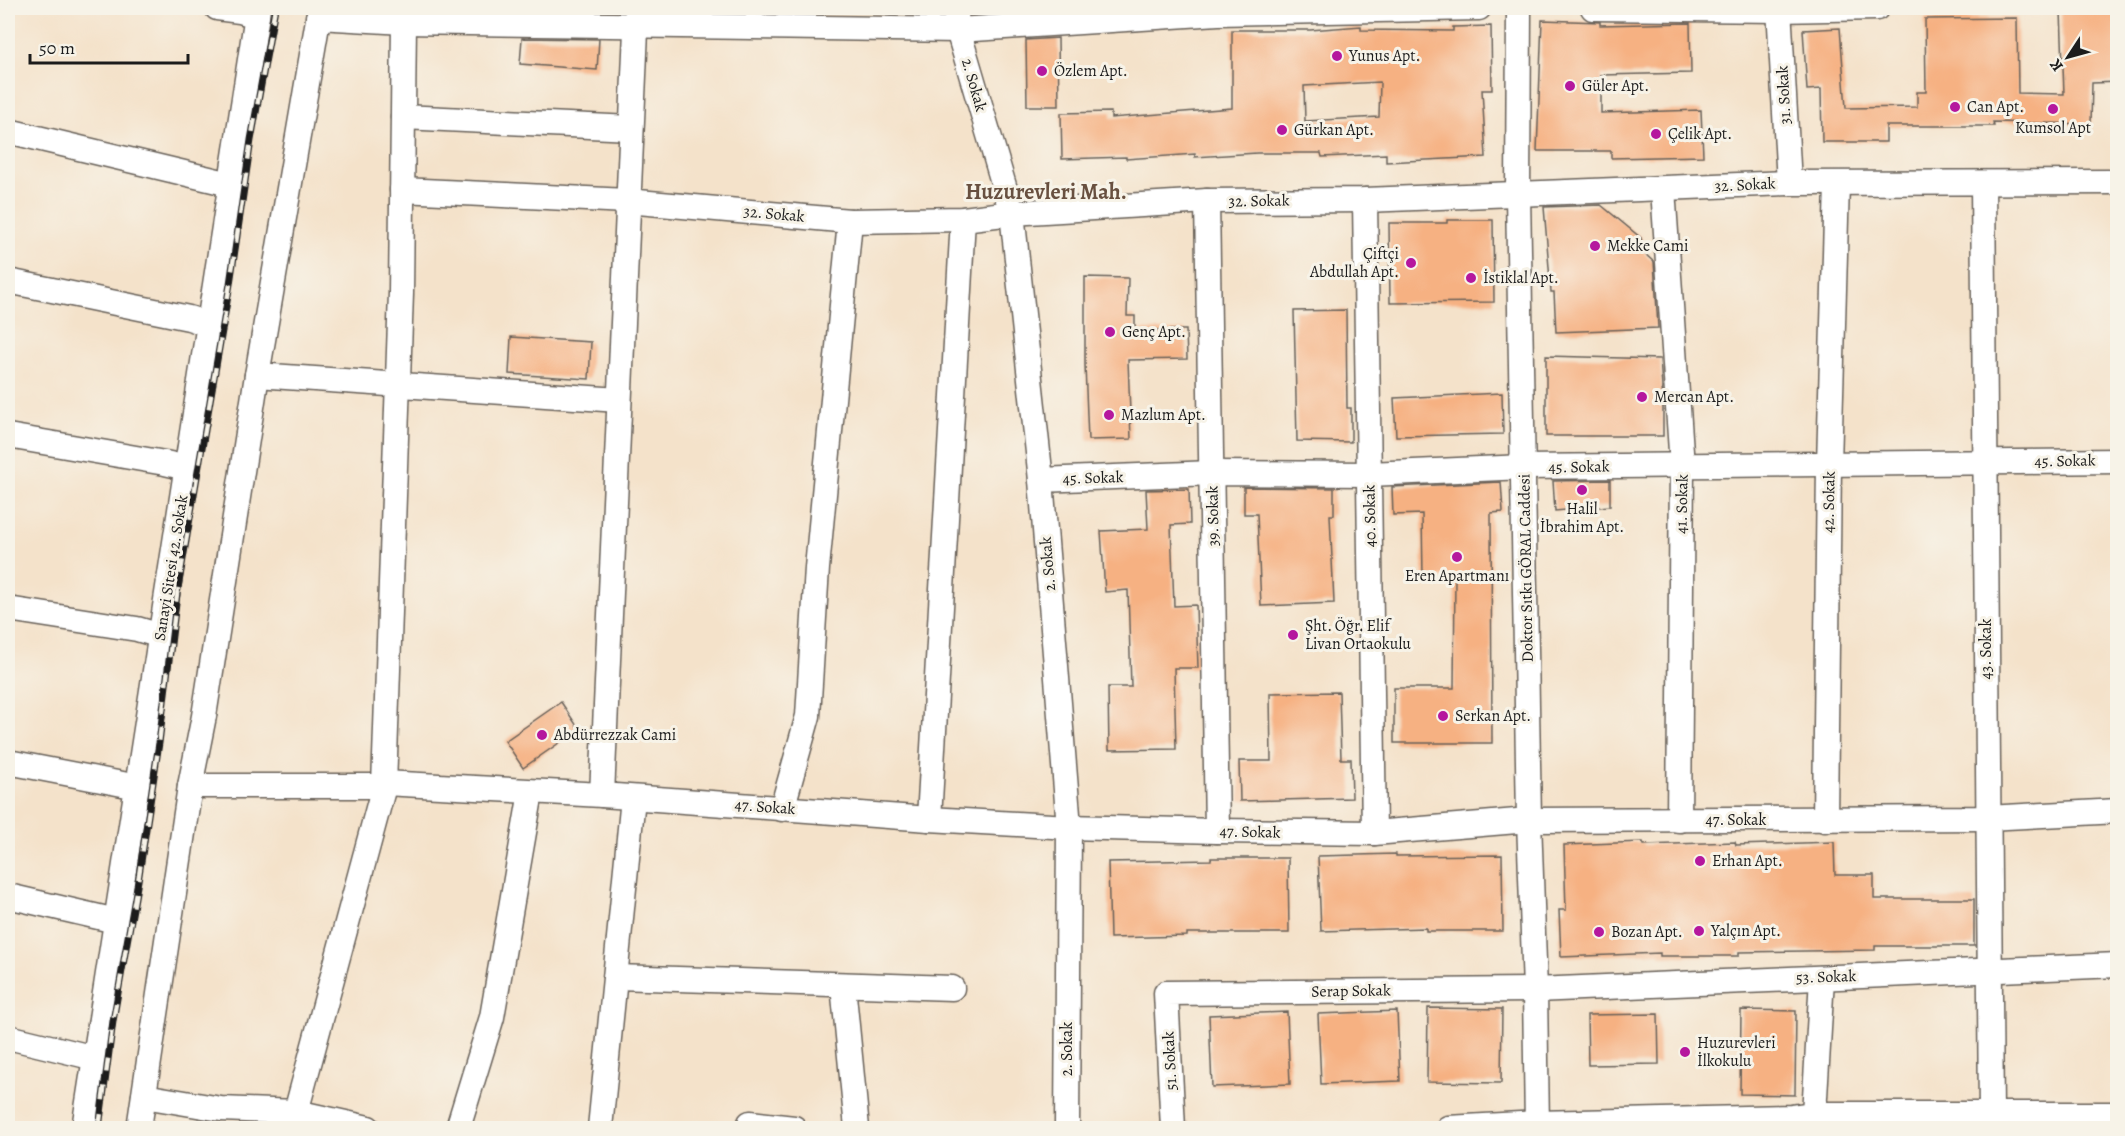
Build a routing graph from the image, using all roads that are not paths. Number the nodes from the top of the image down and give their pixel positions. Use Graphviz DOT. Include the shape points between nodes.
graph roads {
  1 [pos="217,8"];
  2 [pos="1479,8"];
  3 [pos="1519,8"];
  4 [pos="1593,8"];
  5 [pos="1877,8"];
  6 [pos="1779,9"];
  7 [pos="258,12"];
  8 [pos="319,12"];
  9 [pos="529,16"];
  10 [pos="636,17"];
  11 [pos="957,19"];
  12 [pos="404,22"];
  13 [pos="403,117"];
  14 [pos="631,128"];
  15 [pos="8,131"];
  16 [pos="2118,182"];
  17 [pos="1789,183"];
  18 [pos="1983,183"];
  19 [pos="230,184"];
  20 [pos="1837,184"];
  21 [pos="1663,189"];
  22 [pos="402,190"];
  23 [pos="1518,194"];
  24 [pos="1365,200"];
  25 [pos="627,201"];
  26 [pos="1207,201"];
  27 [pos="1012,213"];
  28 [pos="963,219"];
  29 [pos="850,221"];
  30 [pos="8,281"];
  31 [pos="208,324"];
  32 [pos="257,375"];
  33 [pos="398,385"];
  34 [pos="619,400"];
  35 [pos="8,436"];
  36 [pos="2118,461"];
  37 [pos="1985,462"];
  38 [pos="1829,464"];
  39 [pos="1682,466"];
  40 [pos="1524,467"];
  41 [pos="186,468"];
  42 [pos="1212,473"];
  43 [pos="1369,474"];
  44 [pos="1041,480"];
  45 [pos="8,609"];
  46 [pos="161,636"];
  47 [pos="8,762"];
  48 [pos="384,784"];
  49 [pos="190,786"];
  50 [pos="138,787"];
  51 [pos="531,792"];
  52 [pos="602,795"];
  53 [pos="633,798"];
  54 [pos="782,809"];
  55 [pos="2118,811"];
  56 [pos="1987,818"];
  57 [pos="929,819"];
  58 [pos="1529,820"];
  59 [pos="1679,820"];
  60 [pos="1826,820"];
  61 [pos="1069,827"];
  62 [pos="1217,831"];
  63 [pos="1374,833"];
  64 [pos="8,896"];
  65 [pos="116,921"];
  66 [pos="2118,965"];
  67 [pos="1991,971"];
  68 [pos="616,977"];
  69 [pos="1822,978"];
  70 [pos="843,985"];
  71 [pos="952,988"];
  72 [pos="1535,990"];
  73 [pos="1166,993"];
  74 [pos="8,1037"];
  75 [pos="95,1058"];
  76 [pos="144,1096"];
  77 [pos="296,1112"];
  78 [pos="1814,1114"];
  79 [pos="2118,1114"];
  80 [pos="1991,1115"];
  81 [pos="1537,1126"];
  82 [pos="84,1128"];
  83 [pos="139,1128"];
  84 [pos="364,1128"];
  85 [pos="458,1128"];
  86 [pos="600,1128"];
  87 [pos="749,1128"];
  88 [pos="794,1128"];
  89 [pos="857,1128"];
  90 [pos="1067,1128"];
  91 [pos="1173,1128"];
  92 [pos="1448,1128"];
  1 -- 7 [label="street"];
  2 -- 11 [label="street"];
  3 -- 23 [label="street, Doktor Sıtkı GÖRAL Caddesi"];
  4 -- 6 [label="street"];
  5 -- 6 [label="street"];
  6 -- 17 [label="street, 31. Sokak"];
  7 -- 19 [label="street, Sanayi Sitesi 42. Sokak"];
  8 -- 12 [label="street"];
  8 -- 32 [label="street"];
  9 -- 10 [label="street"];
  9 -- 12 [label="street"];
  10 -- 11 [label="street"];
  10 -- 14 [label="street"];
  11 -- 27 [label="street, 2. Sokak"];
  12 -- 13 [label="street"];
  13 -- 14 [label="street"];
  13 -- 22 [label="street"];
  14 -- 25 [label="street"];
  15 -- 19 [label="street"];
  16 -- 18 [label="street, 32. Sokak"];
  17 -- 20 [label="street, 32. Sokak"];
  17 -- 21 [label="street, 32. Sokak"];
  18 -- 20 [label="street, 32. Sokak"];
  18 -- 37 [label="street, 43. Sokak"];
  19 -- 31 [label="street, Sanayi Sitesi 42. Sokak"];
  20 -- 38 [label="street, 42. Sokak"];
  21 -- 23 [label="street, 32. Sokak"];
  21 -- 39 [label="street, 41. Sokak"];
  22 -- 25 [label="street, 32. Sokak"];
  22 -- 33 [label="street"];
  23 -- 24 [label="street, 32. Sokak"];
  23 -- 40 [label="street, Doktor Sıtkı GÖRAL Caddesi"];
  24 -- 26 [label="street, 32. Sokak"];
  24 -- 43 [label="street, 40. Sokak"];
  25 -- 29 [label="street, 32. Sokak"];
  25 -- 34 [label="street"];
  26 -- 27 [label="street, 32. Sokak"];
  26 -- 42 [label="street, 39. Sokak"];
  27 -- 28 [label="street, 32. Sokak"];
  27 -- 44 [label="street, 2. Sokak"];
  28 -- 29 [label="street, 32. Sokak"];
  28 -- 57 [label="street"];
  29 -- 54 [label="street" via="819,546 808,716"];
  30 -- 31 [label="street"];
  31 -- 41 [label="street, Sanayi Sitesi 42. Sokak"];
  32 -- 33 [label="street"];
  32 -- 49 [label="street"];
  33 -- 34 [label="street"];
  33 -- 48 [label="street"];
  34 -- 52 [label="street"];
  35 -- 41 [label="street"];
  36 -- 37 [label="street, 45. Sokak"];
  37 -- 38 [label="street, 45. Sokak"];
  37 -- 56 [label="street, 43. Sokak"];
  38 -- 39 [label="street, 45. Sokak"];
  38 -- 60 [label="street, 42. Sokak"];
  39 -- 40 [label="street, 45. Sokak"];
  39 -- 59 [label="street, 41. Sokak"];
  40 -- 43 [label="street, 45. Sokak"];
  40 -- 58 [label="street, Doktor Sıtkı GÖRAL Caddesi"];
  41 -- 46 [label="street, Sanayi Sitesi 42. Sokak"];
  42 -- 43 [label="street, 45. Sokak"];
  42 -- 44 [label="street, 45. Sokak"];
  42 -- 62 [label="street, 39. Sokak"];
  43 -- 63 [label="street, 40. Sokak"];
  44 -- 61 [label="street, 2. Sokak"];
  45 -- 46 [label="street"];
  46 -- 50 [label="street, Sanayi Sitesi 42. Sokak"];
  47 -- 50 [label="street"];
  48 -- 49 [label="street, 47. Sokak"];
  48 -- 51 [label="street, 47. Sokak"];
  48 -- 77 [label="street"];
  49 -- 76 [label="street"];
  50 -- 65 [label="street, Sanayi Sitesi 42. Sokak"];
  51 -- 52 [label="street, 47. Sokak"];
  51 -- 85 [label="street" via="492,1017"];
  52 -- 53 [label="street, 47. Sokak"];
  53 -- 54 [label="street, 47. Sokak"];
  53 -- 68 [label="street"];
  54 -- 57 [label="street, 47. Sokak"];
  55 -- 56 [label="street, 47. Sokak"];
  56 -- 60 [label="street, 47. Sokak"];
  56 -- 67 [label="street, 43. Sokak"];
  57 -- 61 [label="street, 47. Sokak"];
  58 -- 59 [label="street, 47. Sokak"];
  58 -- 63 [label="street, 47. Sokak"];
  58 -- 72 [label="street, Doktor Sıtkı GÖRAL Caddesi"];
  59 -- 60 [label="street, 47. Sokak"];
  61 -- 62 [label="street, 47. Sokak"];
  61 -- 90 [label="street, 2. Sokak"];
  62 -- 63 [label="street, 47. Sokak"];
  64 -- 65 [label="street"];
  65 -- 75 [label="street, Sanayi Sitesi 42. Sokak"];
  66 -- 67 [label="street, 53. Sokak"];
  67 -- 69 [label="street, 53. Sokak"];
  67 -- 80 [label="street, 43. Sokak"];
  68 -- 70 [label="street"];
  68 -- 86 [label="street"];
  69 -- 72 [label="street, 53. Sokak"];
  69 -- 78 [label="street"];
  70 -- 71 [label="street"];
  70 -- 89 [label="street"];
  72 -- 73 [label="street, Serap Sokak"];
  72 -- 81 [label="street, Doktor Sıtkı GÖRAL Caddesi"];
  73 -- 91 [label="street, 51. Sokak"];
  74 -- 75 [label="street"];
  75 -- 82 [label="street, Sanayi Sitesi 42. Sokak"];
  76 -- 77 [label="street" via="221,1109"];
  76 -- 83 [label="street"];
  77 -- 84 [label="street"];
  78 -- 80 [label="street"];
  78 -- 81 [label="street"];
  79 -- 80 [label="street"];
  81 -- 92 [label="street"];
  87 -- 88 [label="street" via="750,1123"];
}
